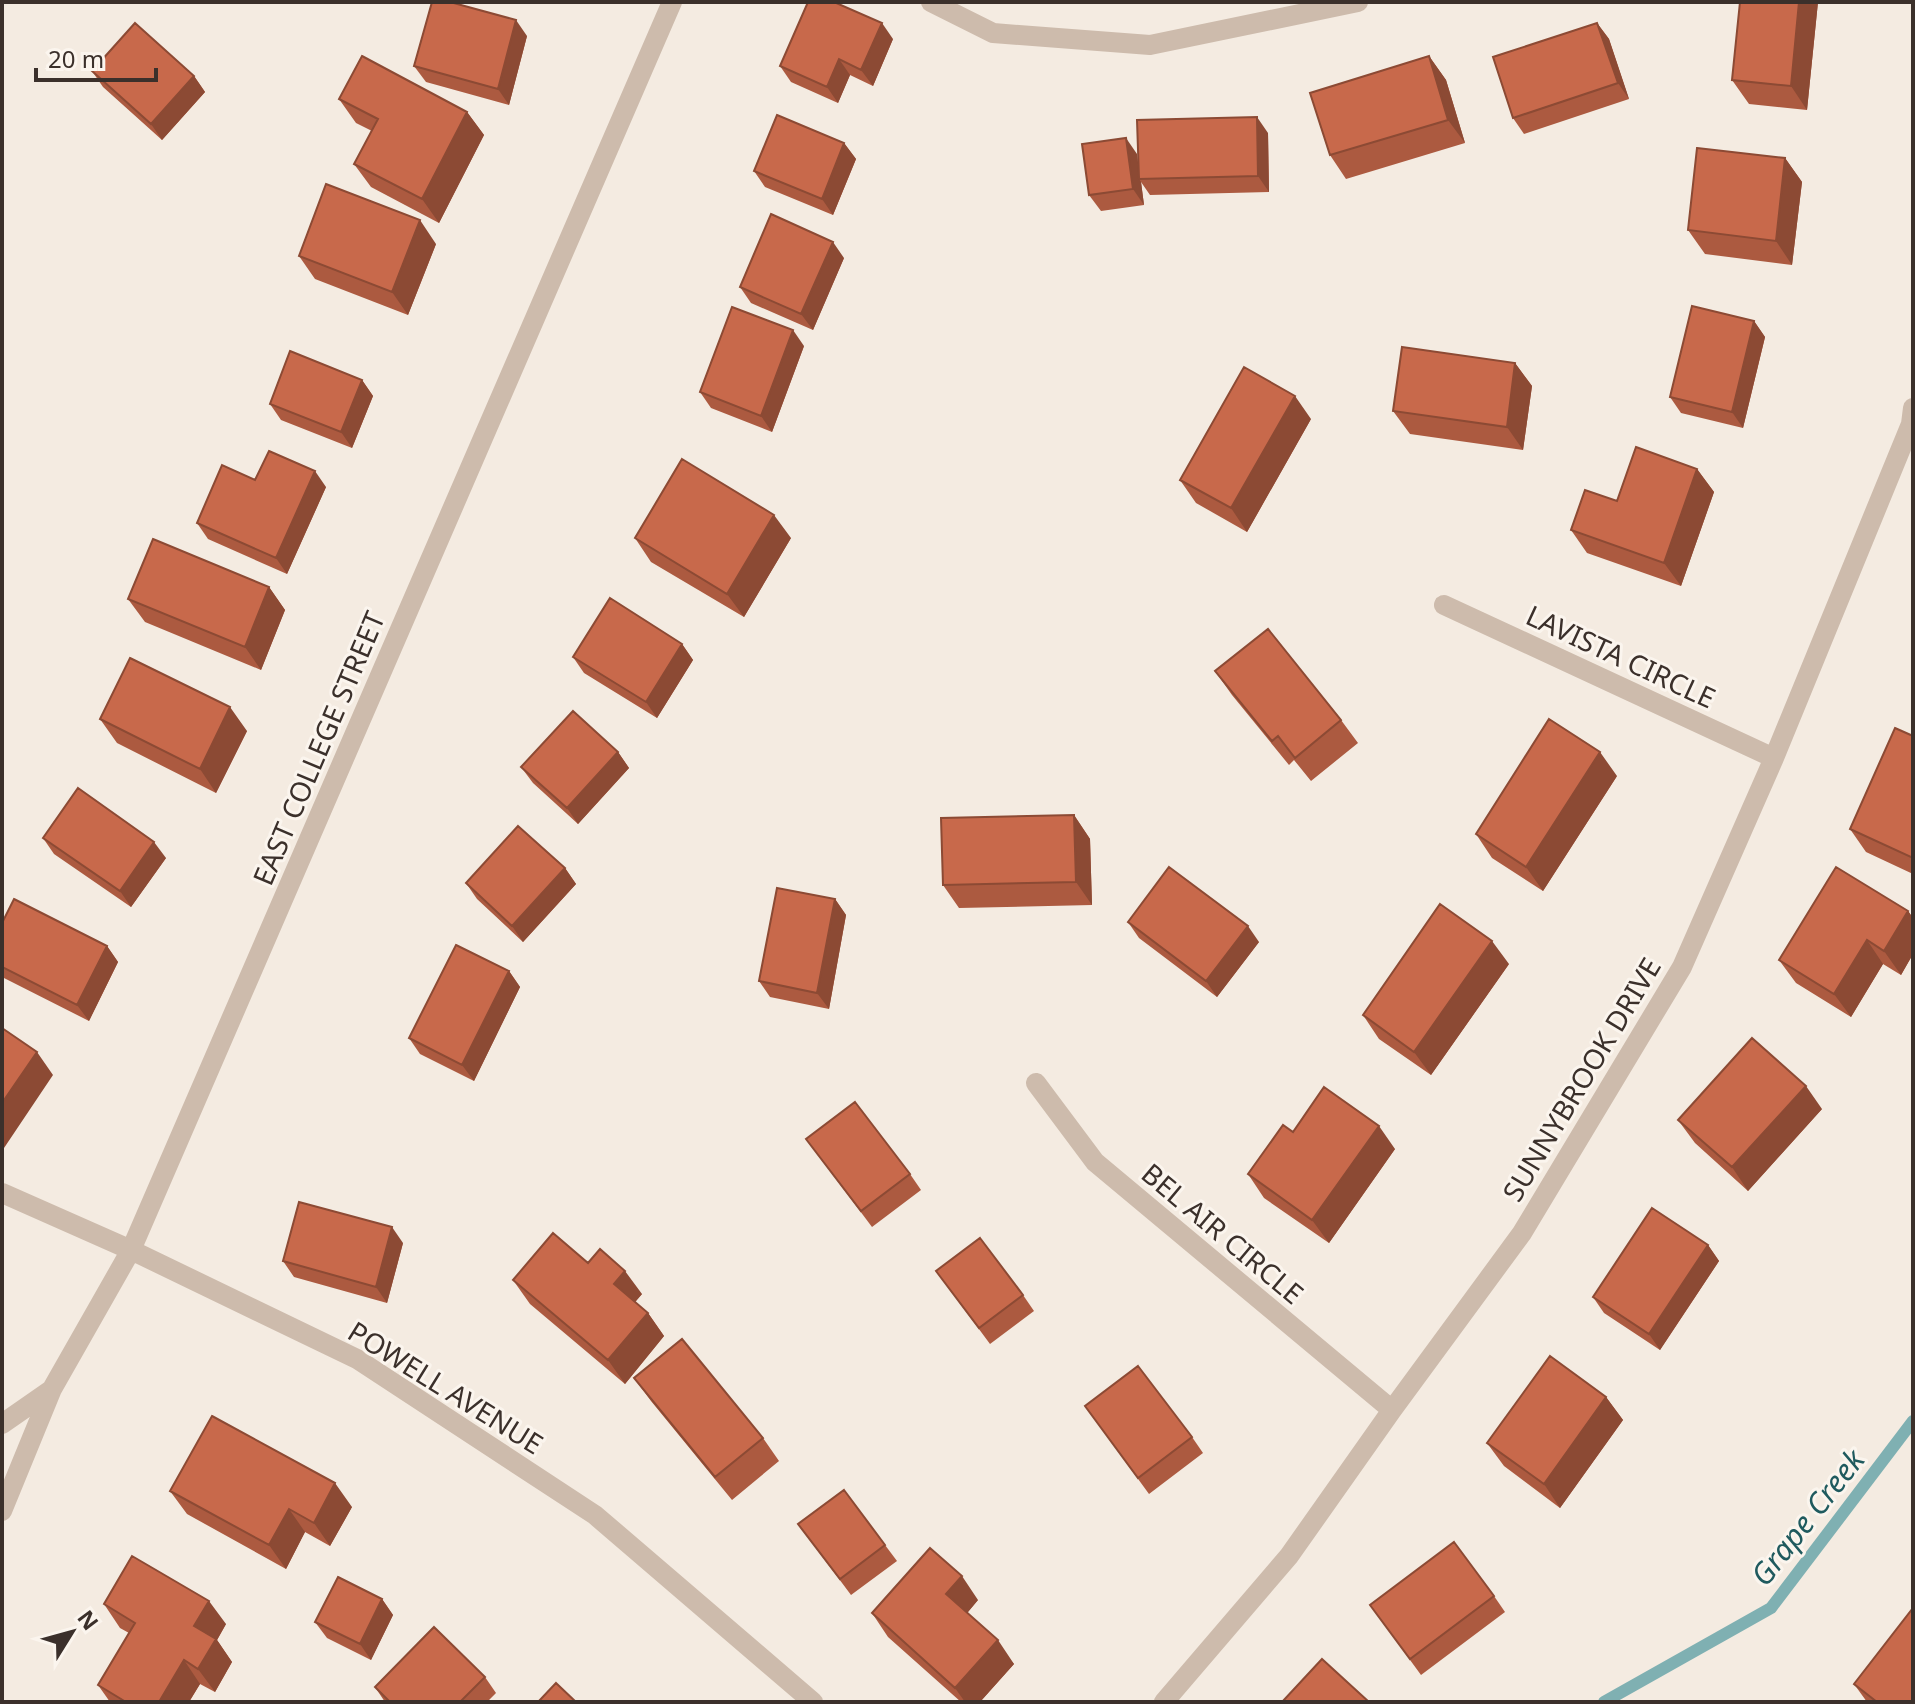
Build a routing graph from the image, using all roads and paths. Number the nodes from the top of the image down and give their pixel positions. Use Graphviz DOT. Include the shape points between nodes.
graph roads {
  1 [pos="672,2"];
  2 [pos="931,2"];
  3 [pos="1358,2"];
  4 [pos="1913,408"];
  5 [pos="1444,605"];
  6 [pos="1774,758"];
  7 [pos="1036,1083"];
  8 [pos="2,1193"];
  9 [pos="131,1250"];
  10 [pos="52,1389"];
  11 [pos="1392,1410"];
  12 [pos="2,1424"];
  13 [pos="2,1511"];
  14 [pos="813,1702"];
  15 [pos="1164,1702"];
  1 -- 9 [label="street, EAST COLLEGE STREET"];
  2 -- 3 [label="street" via="993,33 1150,45"];
  4 -- 6 [label="street, SUNNYBROOK DRIVE" via="1911,424"];
  5 -- 6 [label="street, LAVISTA CIRCLE"];
  6 -- 11 [label="street, SUNNYBROOK DRIVE" via="1682,967 1522,1233"];
  7 -- 11 [label="street, BEL AIR CIRCLE" via="1095,1162"];
  8 -- 9 [label="street, POWELL AVENUE"];
  9 -- 10 [label="street, EAST COLLEGE STREET"];
  9 -- 14 [label="street, POWELL AVENUE" via="357,1359 595,1515"];
  10 -- 12 [label="street"];
  10 -- 13 [label="street, EAST COLLEGE STREET"];
  11 -- 15 [label="street, SUNNYBROOK DRIVE" via="1289,1556"];
}
